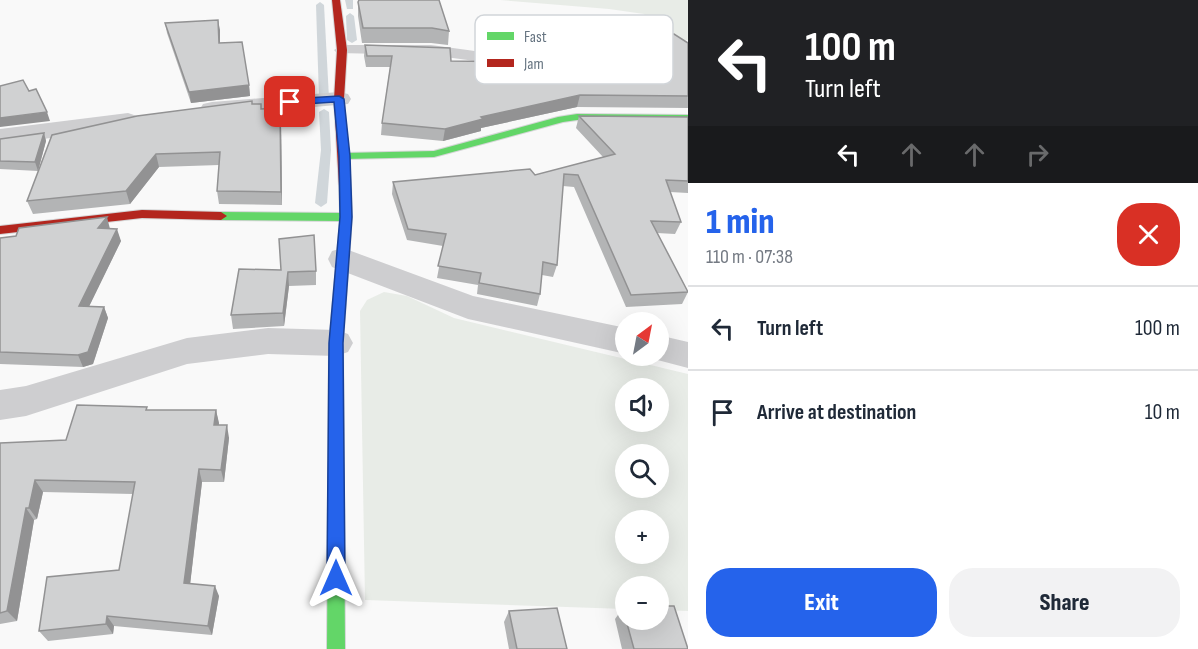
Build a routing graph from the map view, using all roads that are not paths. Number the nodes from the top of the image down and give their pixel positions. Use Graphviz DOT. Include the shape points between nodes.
graph roads {
  1 [pos="336,0"];
  2 [pos="475,45"];
  3 [pos="342,50"];
  4 [pos="431,50"];
  5 [pos="475,56"];
  6 [pos="339,99"];
  7 [pos="185,112"];
  8 [pos="150,117"];
  9 [pos="688,118"];
  10 [pos="0,137"];
  11 [pos="345,156"];
  12 [pos="346,217"];
  13 [pos="0,230"];
  14 [pos="343,259"];
  15 [pos="615,339"];
  16 [pos="336,343"];
  17 [pos="669,351"];
  18 [pos="688,355"];
  19 [pos="0,405"];
  20 [pos="336,649"];
  1 -- 3 [label="street"];
  2 -- 4 [label="lane"];
  3 -- 4 [label="lane"];
  3 -- 6 [label="street"];
  4 -- 5 [label="lane"];
  6 -- 7 [label="street"];
  6 -- 11 [label="street"];
  8 -- 10 [label="street"];
  9 -- 11 [label="street" via="577,117 434,154"];
  11 -- 12 [label="street"];
  12 -- 13 [label="street" via="142,214"];
  12 -- 14 [label="street"];
  14 -- 15 [label="street" via="468,307"];
  14 -- 16 [label="street"];
  16 -- 19 [label="street" via="268,341 187,351 46,395"];
  16 -- 20 [label="street"];
  17 -- 18 [label="street"];
}
